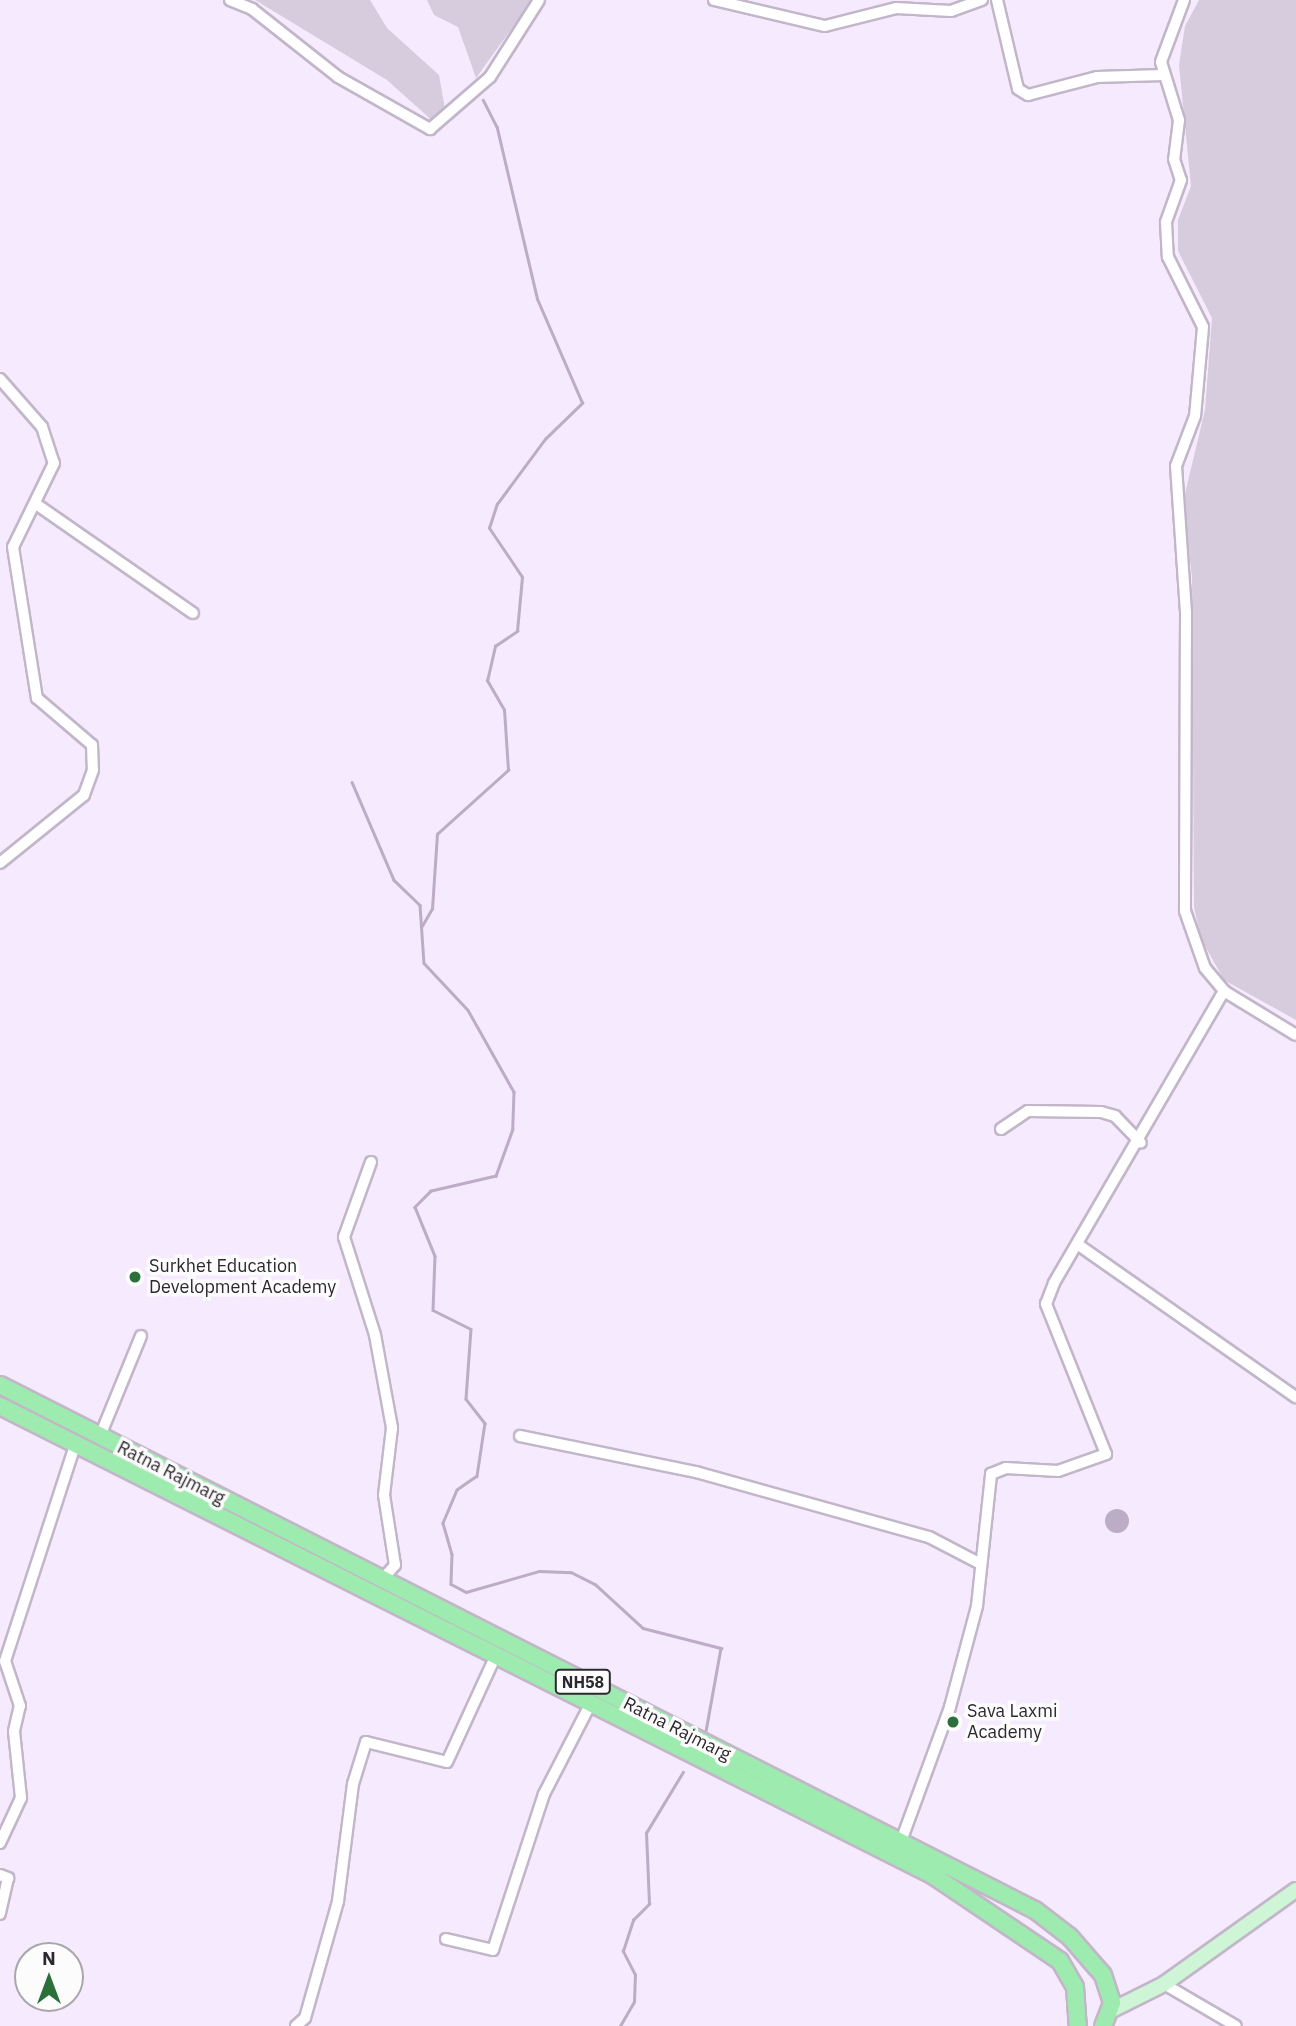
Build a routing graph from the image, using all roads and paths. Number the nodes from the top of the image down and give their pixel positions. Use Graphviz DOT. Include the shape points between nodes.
graph roads {
  1 [pos="230,0"];
  2 [pos="539,0"];
  3 [pos="714,0"];
  4 [pos="982,0"];
  5 [pos="998,0"];
  6 [pos="1184,0"];
  7 [pos="1163,75"];
  8 [pos="0,379"];
  9 [pos="36,504"];
  10 [pos="193,613"];
  11 [pos="0,863"];
  12 [pos="1224,991"];
  13 [pos="1296,1035"];
  14 [pos="1001,1129"];
  15 [pos="1141,1143"];
  16 [pos="371,1161"];
  17 [pos="1080,1246"];
  18 [pos="141,1336"];
  19 [pos="0,1384"];
  20 [pos="1296,1396"];
  21 [pos="0,1406"];
  22 [pos="100,1436"];
  23 [pos="520,1436"];
  24 [pos="75,1446"];
  25 [pos="979,1563"];
  26 [pos="382,1580"];
  27 [pos="496,1655"];
  28 [pos="591,1703"];
  29 [pos="3,1829"];
  30 [pos="0,1843"];
  31 [pos="900,1844"];
  32 [pos="937,1869"];
  33 [pos="0,1875"];
  34 [pos="1296,1890"];
  35 [pos="0,1913"];
  36 [pos="446,1939"];
  37 [pos="1164,1984"];
  38 [pos="1107,2018"];
  39 [pos="296,2026"];
  40 [pos="1079,2026"];
  41 [pos="1236,2026"];
  1 -- 2 [label="street" via="252,9 338,77 430,129 490,77"];
  3 -- 4 [label="street" via="825,26 896,8 951,11"];
  5 -- 7 [label="street" via="1018,89 1028,94 1097,76"];
  6 -- 7 [label="street" via="1161,62"];
  7 -- 12 [label="street" via="1179,120 1174,159 1181,180 1166,222 1168,257 1203,327 1195,416 1176,466 1186,613 1185,911 1205,968"];
  8 -- 9 [label="street" via="50,445 54,463"];
  9 -- 10 [label="street"];
  9 -- 11 [label="street" via="13,547 37,698 92,745 93,770 84,795"];
  12 -- 13 [label="street"];
  12 -- 15 [label="street"];
  14 -- 15 [label="street" via="1028,1111 1101,1112 1115,1116"];
  15 -- 17 [label="street"];
  16 -- 26 [label="street" via="344,1237 375,1335 392,1428 384,1494 395,1565"];
  17 -- 20 [label="street"];
  17 -- 25 [label="street" via="1046,1304 1106,1454 1058,1471 1006,1468 991,1474"];
  18 -- 22 [label="street"];
  19 -- 22 [label="main road, Ratna Rajmarg / NH58"];
  21 -- 24 [label="main road, Ratna Rajmarg / NH58"];
  22 -- 26 [label="main road, Ratna Rajmarg / NH58"];
  23 -- 25 [label="street" via="696,1472 929,1537"];
  24 -- 27 [label="main road, Ratna Rajmarg / NH58"];
  24 -- 29 [label="street" via="5,1661 20,1706 14,1731 21,1798"];
  25 -- 31 [label="street" via="977,1606 950,1707"];
  26 -- 31 [label="main road, Ratna Rajmarg / NH58"];
  27 -- 28 [label="main road, Ratna Rajmarg / NH58"];
  27 -- 39 [label="street" via="447,1762 366,1742 353,1784 338,1901 305,2018"];
  28 -- 32 [label="main road, Ratna Rajmarg / NH58"];
  28 -- 36 [label="street" via="544,1794 493,1950"];
  29 -- 30 [label="street"];
  31 -- 32 [label="main road, Ratna Rajmarg / NH58"];
  32 -- 38 [label="main road, Ratna Rajmarg / NH58" via="1035,1910 1070,1937 1103,1975"];
  32 -- 40 [label="main road, Ratna Rajmarg / NH58" via="1060,1961 1075,1987"];
  33 -- 35 [label="street" via="8,1878"];
  34 -- 37 [label="street"];
  37 -- 38 [label="street"];
  37 -- 41 [label="street"];
}
